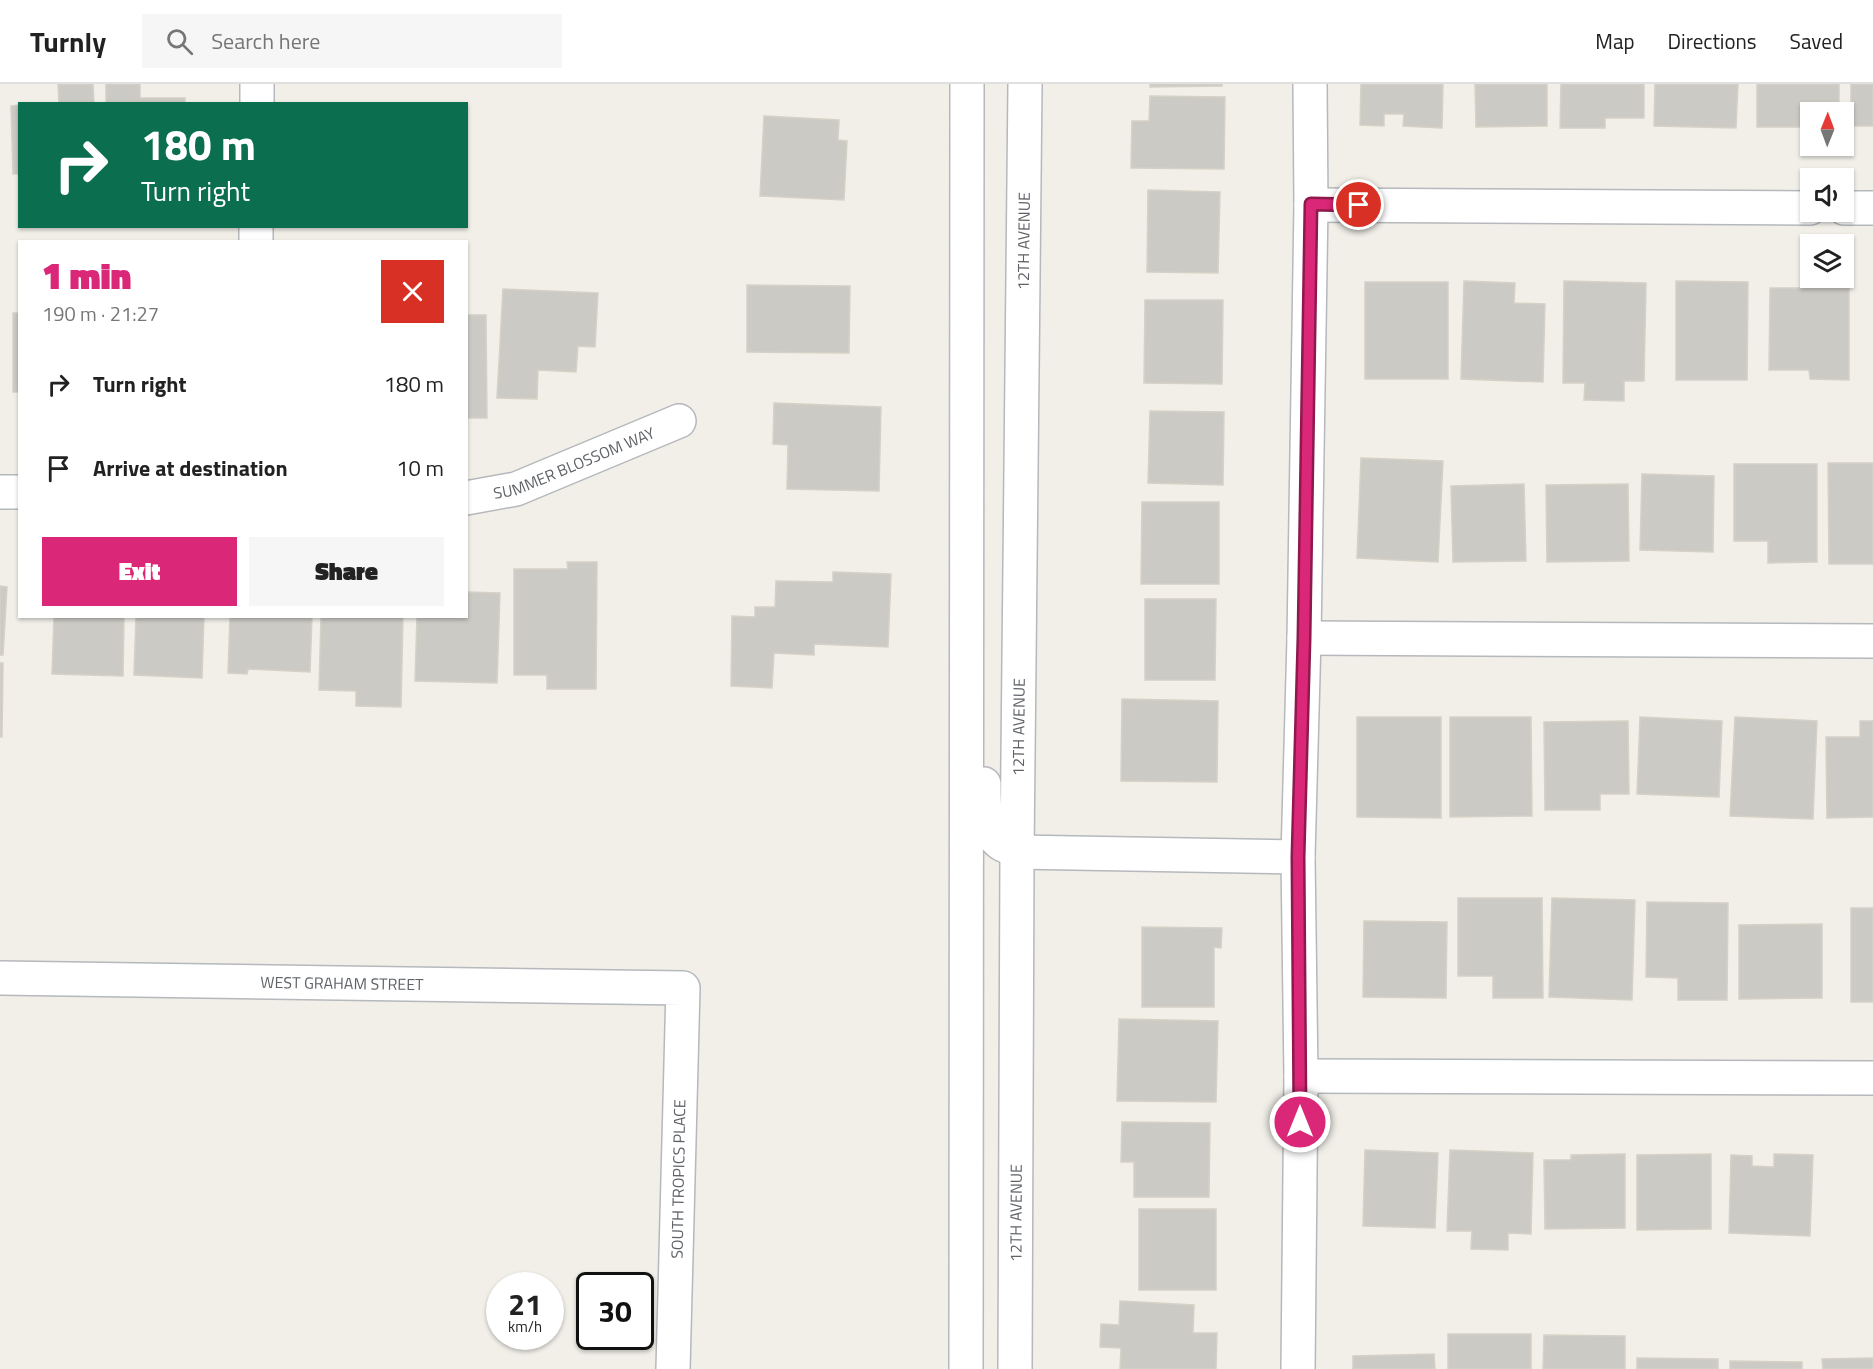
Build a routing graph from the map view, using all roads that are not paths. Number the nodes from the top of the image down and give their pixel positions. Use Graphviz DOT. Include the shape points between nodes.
graph roads {
  1 [pos="257,84"];
  2 [pos="967,84"];
  3 [pos="1025,84"];
  4 [pos="1311,84"];
  5 [pos="257,102"];
  6 [pos="1311,204"];
  7 [pos="1800,208"];
  8 [pos="1854,208"];
  9 [pos="1873,208"];
  10 [pos="680,421"];
  11 [pos="966,479"];
  12 [pos="0,492"];
  13 [pos="18,492"];
  14 [pos="468,498"];
  15 [pos="1304,638"];
  16 [pos="1873,641"];
  17 [pos="1017,852"];
  18 [pos="1298,857"];
  19 [pos="0,978"];
  20 [pos="683,988"];
  21 [pos="1301,1077"];
  22 [pos="1873,1078"];
  23 [pos="673,1369"];
  24 [pos="966,1369"];
  25 [pos="1015,1369"];
  26 [pos="1298,1369"];
  1 -- 5 [label="street"];
  2 -- 11 [label="street"];
  3 -- 17 [label="street, 12TH AVENUE"];
  4 -- 6 [label="street"];
  6 -- 7 [label="street"];
  6 -- 15 [label="street"];
  8 -- 9 [label="street"];
  10 -- 14 [label="street, SUMMER BLOSSOM WAY" via="516,489"];
  11 -- 17 [label="street" via="980,531 986,577 986,818 998,842"];
  11 -- 24 [label="street"];
  12 -- 13 [label="street"];
  15 -- 16 [label="street"];
  15 -- 18 [label="street"];
  17 -- 18 [label="street"];
  17 -- 25 [label="street, 12TH AVENUE"];
  18 -- 21 [label="street"];
  19 -- 20 [label="street, WEST GRAHAM STREET"];
  20 -- 23 [label="street, SOUTH TROPICS PLACE"];
  21 -- 22 [label="street"];
  21 -- 26 [label="street"];
}
